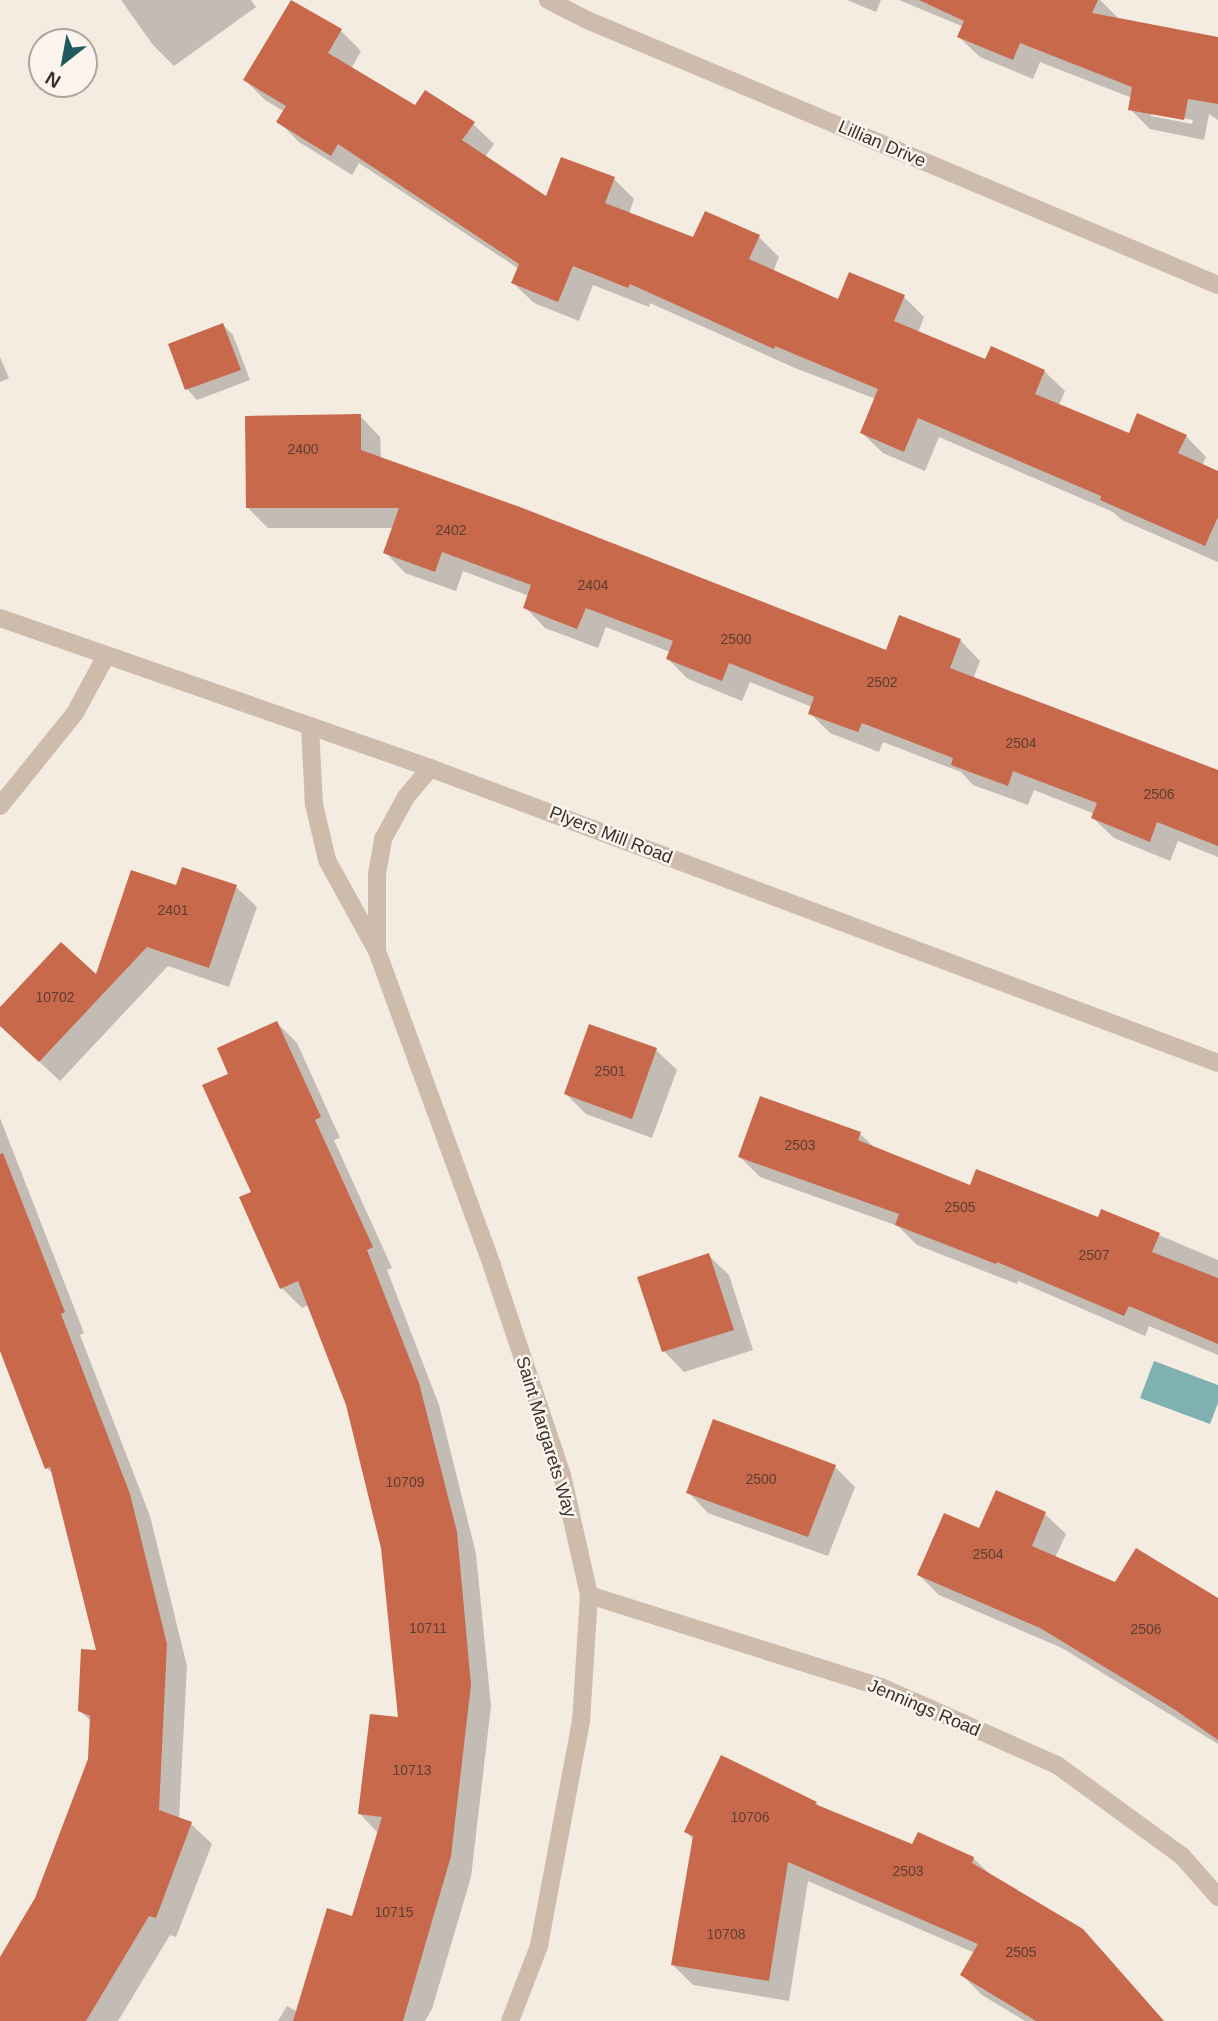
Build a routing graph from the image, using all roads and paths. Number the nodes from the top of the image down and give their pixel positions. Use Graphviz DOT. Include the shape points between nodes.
graph roads {
  1 [pos="548,0"];
  2 [pos="1218,285"];
  3 [pos="0,618"];
  4 [pos="106,656"];
  5 [pos="310,726"];
  6 [pos="430,768"];
  7 [pos="0,806"];
  8 [pos="377,951"];
  9 [pos="1218,1063"];
  10 [pos="589,1595"];
  11 [pos="1218,1897"];
  12 [pos="510,2021"];
  1 -- 2 [label="street, Lillian Drive"];
  3 -- 4 [label="street, Plyers Mill Road"];
  4 -- 5 [label="street, Plyers Mill Road"];
  4 -- 7 [label="street" via="75,713"];
  5 -- 6 [label="street, Plyers Mill Road"];
  5 -- 8 [label="street, Saint Margarets Way" via="314,804 327,860"];
  6 -- 8 [label="street, Saint Margarets Way" via="406,797 383,839 377,873"];
  6 -- 9 [label="street, Plyers Mill Road"];
  8 -- 10 [label="street, Saint Margarets Way" via="492,1266 562,1475"];
  10 -- 11 [label="street, Jennings Road" via="881,1687 1057,1765 1182,1856"];
  10 -- 12 [label="street, Saint Margarets Way" via="579,1735 539,1947"];
}
